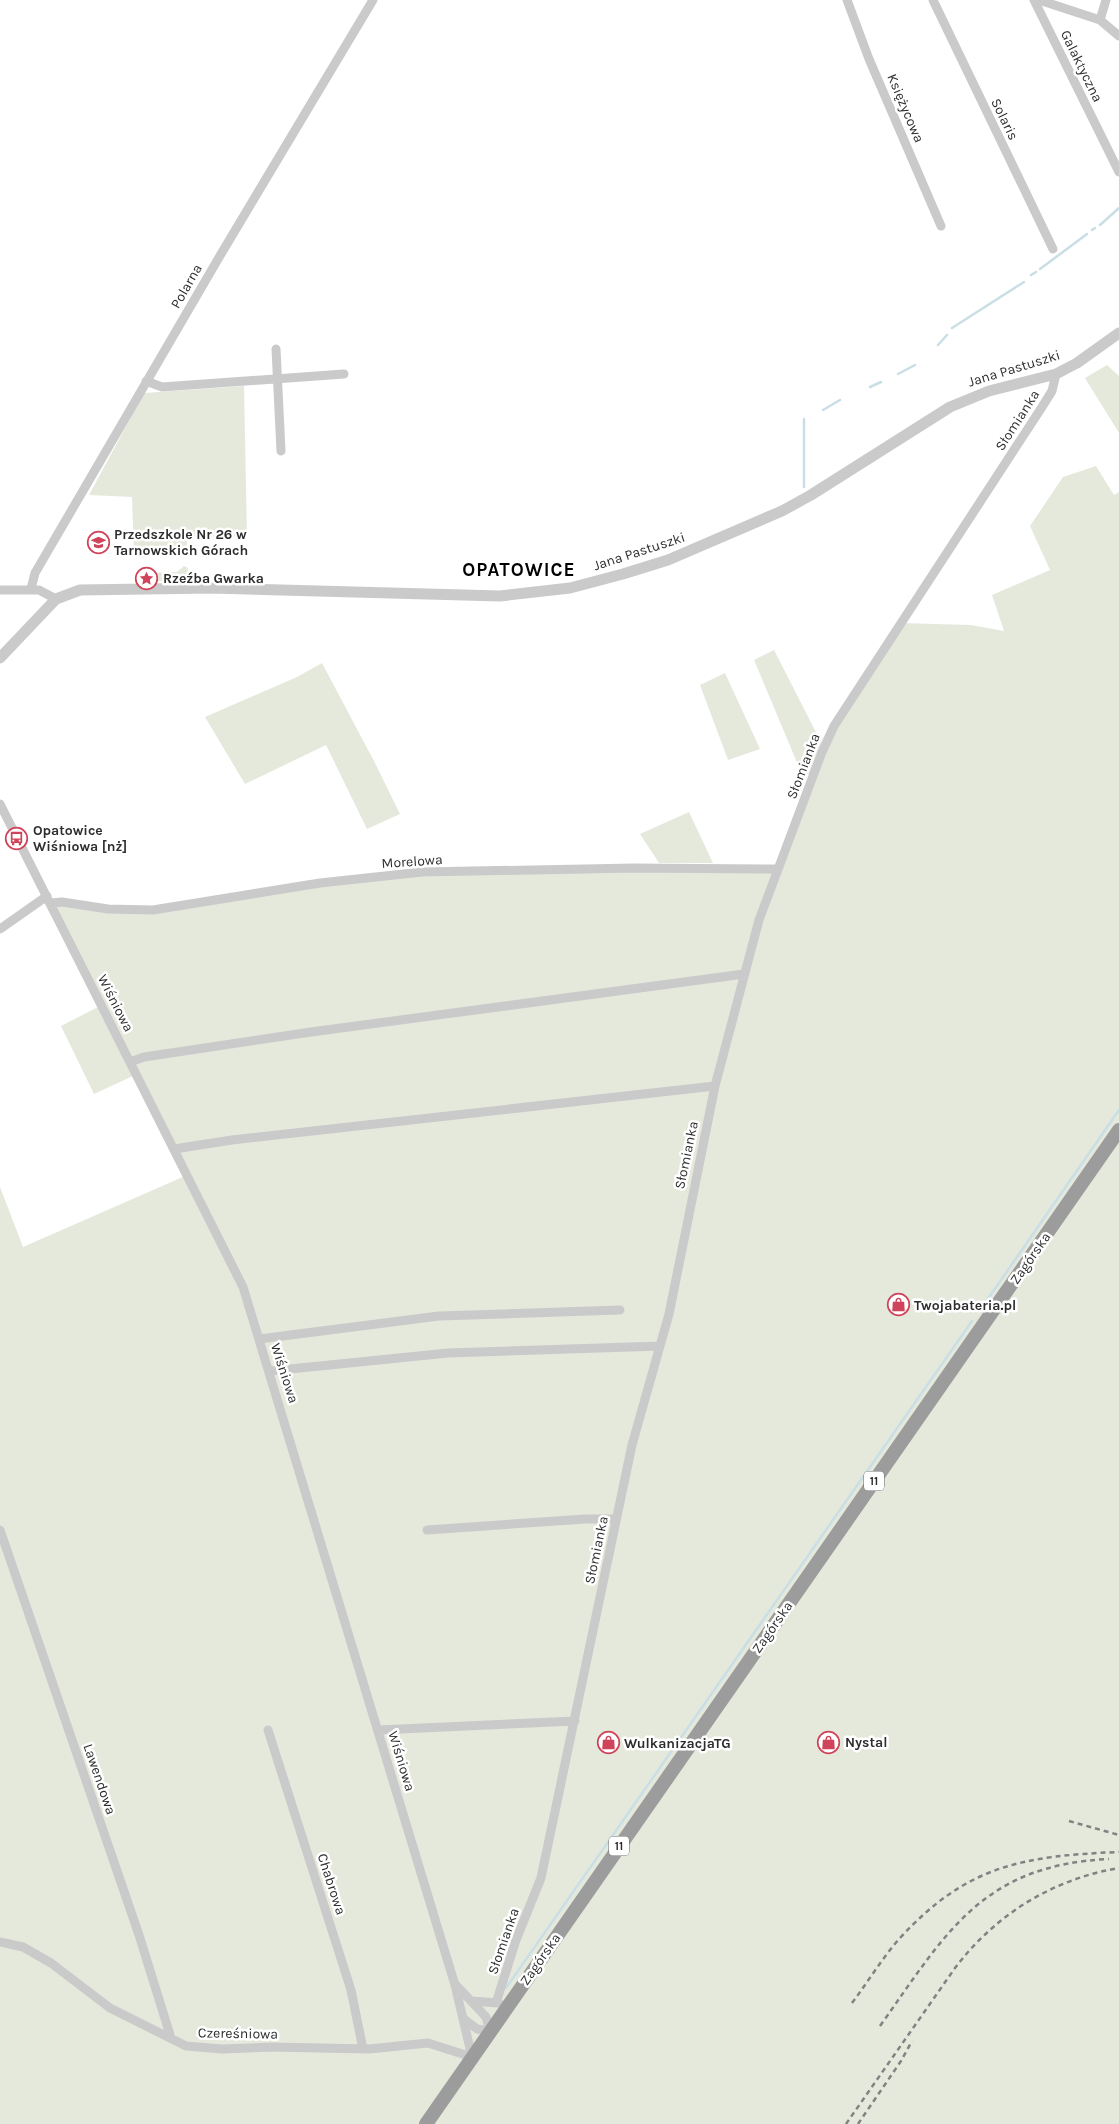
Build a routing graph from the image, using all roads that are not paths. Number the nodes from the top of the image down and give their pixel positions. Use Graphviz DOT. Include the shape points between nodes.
graph roads {
  1 [pos="373,0"];
  2 [pos="847,0"];
  3 [pos="932,0"];
  4 [pos="1034,0"];
  5 [pos="1039,0"];
  6 [pos="1106,0"];
  7 [pos="1100,20"];
  8 [pos="1119,36"];
  9 [pos="1119,172"];
  10 [pos="941,226"];
  11 [pos="1053,249"];
  12 [pos="1119,333"];
  13 [pos="276,349"];
  14 [pos="344,374"];
  15 [pos="1056,374"];
  16 [pos="276,379"];
  17 [pos="146,381"];
  18 [pos="280,451"];
  19 [pos="0,590"];
  20 [pos="31,590"];
  21 [pos="56,599"];
  22 [pos="0,658"];
  23 [pos="0,804"];
  24 [pos="778,869"];
  25 [pos="49,899"];
  26 [pos="0,929"];
  27 [pos="744,974"];
  28 [pos="130,1062"];
  29 [pos="715,1086"];
  30 [pos="1119,1130"];
  31 [pos="174,1149"];
  32 [pos="620,1310"];
  33 [pos="259,1339"];
  34 [pos="660,1346"];
  35 [pos="270,1371"];
  36 [pos="616,1519"];
  37 [pos="0,1530"];
  38 [pos="427,1530"];
  39 [pos="576,1721"];
  40 [pos="268,1730"];
  41 [pos="378,1730"];
  42 [pos="0,1942"];
  43 [pos="455,1985"];
  44 [pos="511,2000"];
  45 [pos="472,2001"];
  46 [pos="496,2003"];
  47 [pos="464,2019"];
  48 [pos="490,2031"];
  49 [pos="171,2038"];
  50 [pos="363,2049"];
  51 [pos="472,2057"];
  52 [pos="426,2124"];
  1 -- 17 [label="street, Polarna"];
  2 -- 10 [label="street, Księżycowa"];
  3 -- 11 [label="street, Solaris"];
  4 -- 9 [label="street, Galaktyczna"];
  5 -- 7 [label="street"];
  6 -- 7 [label="street"];
  7 -- 8 [label="street"];
  12 -- 15 [label="street, Jana Pastuszki"];
  13 -- 16 [label="street"];
  14 -- 16 [label="street"];
  15 -- 21 [label="street, Jana Pastuszki" via="989,391 950,407 811,495 728,536 668,560 570,588 537,594 464,597 212,588 109,589 76,591"];
  15 -- 24 [label="street, Słomianka" via="1052,391 1042,407 834,726"];
  16 -- 17 [label="street" via="162,387"];
  16 -- 18 [label="street"];
  17 -- 20 [label="street, Polarna" via="35,573"];
  19 -- 20 [label="street"];
  20 -- 21 [label="street"];
  21 -- 22 [label="street"];
  23 -- 25 [label="street, Wiśniowa"];
  24 -- 25 [label="street, Morelowa" via="422,872 320,883 153,910 108,909"];
  24 -- 27 [label="street, Słomianka"];
  25 -- 26 [label="street"];
  25 -- 28 [label="street, Wiśniowa"];
  27 -- 28 [label="street" via="311,1032 144,1057"];
  27 -- 29 [label="street, Słomianka"];
  28 -- 31 [label="street, Wiśniowa"];
  29 -- 31 [label="street"];
  29 -- 34 [label="street, Słomianka"];
  30 -- 44 [label="highway, Zagórska / 11"];
  31 -- 33 [label="street, Wiśniowa" via="243,1287"];
  32 -- 33 [label="street" via="439,1316"];
  33 -- 35 [label="street, Wiśniowa"];
  34 -- 35 [label="street" via="448,1353"];
  34 -- 36 [label="street, Słomianka"];
  35 -- 41 [label="street, Wiśniowa"];
  36 -- 38 [label="street"];
  36 -- 39 [label="street, Słomianka"];
  37 -- 49 [label="street, Lawendowa" via="139,1935"];
  39 -- 41 [label="street"];
  39 -- 46 [label="street, Słomianka" via="541,1878 516,1940"];
  40 -- 50 [label="street, Chabrowa" via="351,1990"];
  41 -- 43 [label="street, Wiśniowa"];
  42 -- 49 [label="street, Czereśniowa" via="23,1947 51,1962 110,2008"];
  43 -- 45 [label="street, Wiśniowa"];
  43 -- 47 [label="street, Wiśniowa"];
  44 -- 46 [label="street"];
  44 -- 48 [label="highway, Zagórska / 11"];
  45 -- 46 [label="street"];
  45 -- 48 [label="street, Wiśniowa" via="486,2017"];
  47 -- 48 [label="street" via="478,2029"];
  47 -- 51 [label="street, Wiśniowa"];
  48 -- 51 [label="highway, Zagórska / 11"];
  49 -- 50 [label="street, Czereśniowa" via="186,2046 222,2049"];
  50 -- 51 [label="street, Czereśniowa" via="428,2044"];
  51 -- 52 [label="highway, Zagórska / 11"];
}
